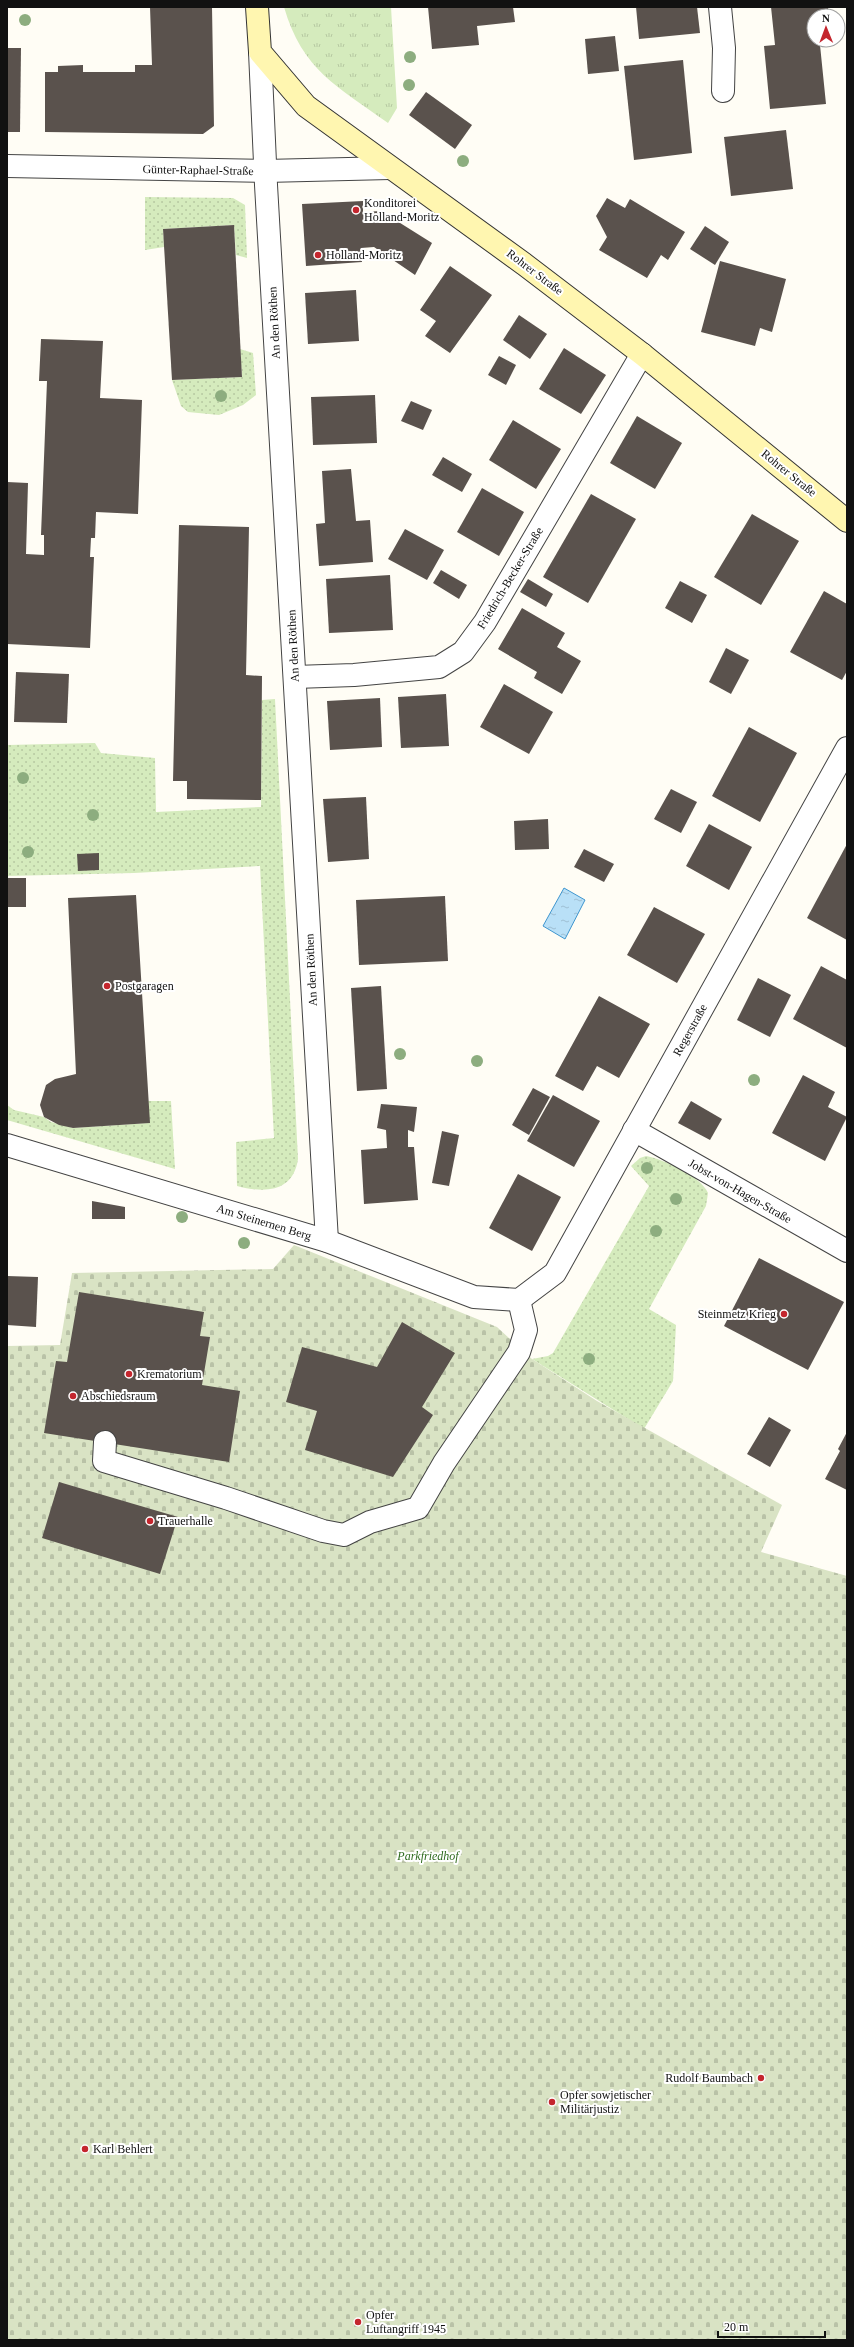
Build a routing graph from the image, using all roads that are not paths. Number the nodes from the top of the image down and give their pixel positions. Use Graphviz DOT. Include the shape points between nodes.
graph roads {
  1 [pos="257,7"];
  2 [pos="720,7"];
  3 [pos="260,52"];
  4 [pos="723,90"];
  5 [pos="7,166"];
  6 [pos="390,168"];
  7 [pos="265,171"];
  8 [pos="642,354"];
  9 [pos="847,521"];
  10 [pos="295,677"];
  11 [pos="847,748"];
  12 [pos="634,1130"];
  13 [pos="7,1145"];
  14 [pos="327,1241"];
  15 [pos="847,1251"];
  16 [pos="519,1300"];
  17 [pos="104,1442"];
  1 -- 3 [label="main road"];
  2 -- 4 [label="street" via="724,48"];
  3 -- 6 [label="main road, Rohrer Straße" via="306,106"];
  3 -- 7 [label="street, An den Röthen"];
  5 -- 7 [label="street, Günter-Raphael-Straße"];
  6 -- 7 [label="street, Günter-Raphael-Straße"];
  6 -- 8 [label="main road, Rohrer Straße" via="524,264"];
  7 -- 10 [label="street, An den Röthen"];
  8 -- 9 [label="main road, Rohrer Straße"];
  8 -- 10 [label="street, Friedrich-Becker-Straße" via="497,601 463,652 440,667 354,675"];
  10 -- 14 [label="street, An den Röthen"];
  11 -- 12 [label="street, Regerstraße"];
  12 -- 15 [label="street, Jobst-von-Hagen-Straße"];
  12 -- 16 [label="street, Regerstraße" via="555,1273"];
  13 -- 14 [label="street, Am Steinernen Berg"];
  14 -- 16 [label="street, Am Steinernen Berg" via="474,1297"];
  16 -- 17 [label="street" via="526,1330 519,1352 444,1463 418,1508 370,1522 344,1535 323,1531 104,1461"];
}
